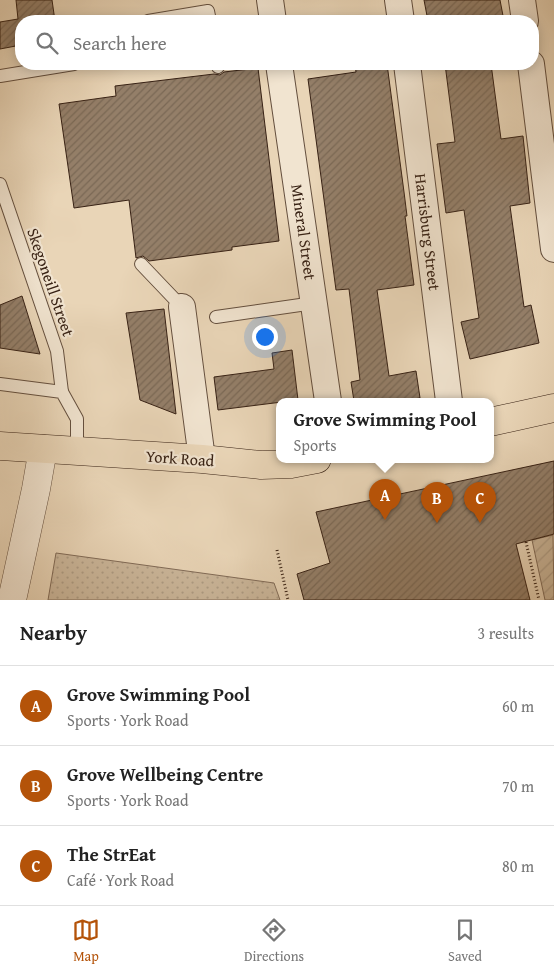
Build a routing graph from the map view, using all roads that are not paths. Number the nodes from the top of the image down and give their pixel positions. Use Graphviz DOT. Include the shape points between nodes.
graph roads {
  1 [pos="270,0"];
  2 [pos="398,0"];
  3 [pos="522,0"];
  4 [pos="184,15"];
  5 [pos="209,15"];
  6 [pos="272,15"];
  7 [pos="400,15"];
  8 [pos="524,15"];
  9 [pos="37,70"];
  10 [pos="280,70"];
  11 [pos="408,70"];
  12 [pos="532,70"];
  13 [pos="0,76"];
  14 [pos="0,184"];
  15 [pos="554,248"];
  16 [pos="141,264"];
  17 [pos="314,303"];
  18 [pos="182,306"];
  19 [pos="216,318"];
  20 [pos="0,384"];
  21 [pos="62,392"];
  22 [pos="328,398"];
  23 [pos="449,398"];
  24 [pos="554,408"];
  25 [pos="494,421"];
  26 [pos="0,446"];
  27 [pos="43,449"];
  28 [pos="77,451"];
  29 [pos="202,459"];
  30 [pos="296,463"];
  31 [pos="12,600"];
  1 -- 6 [label="street"];
  2 -- 7 [label="street"];
  3 -- 8 [label="street"];
  4 -- 5 [label="lane" via="208,11"];
  9 -- 13 [label="lane"];
  10 -- 17 [label="street, Mineral Street"];
  11 -- 23 [label="street, Harrisburg Street"];
  12 -- 15 [label="street"];
  14 -- 21 [label="lane, Skegoneill Street" via="57,351"];
  16 -- 18 [label="lane"];
  17 -- 19 [label="lane"];
  17 -- 22 [label="street, Mineral Street"];
  18 -- 29 [label="street"];
  20 -- 21 [label="lane"];
  21 -- 28 [label="lane" via="77,418"];
  24 -- 25 [label="main road"];
  26 -- 27 [label="main road, York Road"];
  27 -- 28 [label="main road, York Road"];
  27 -- 31 [label="street"];
  28 -- 29 [label="main road, York Road"];
  29 -- 30 [label="main road, York Road" via="261,465"];
}
